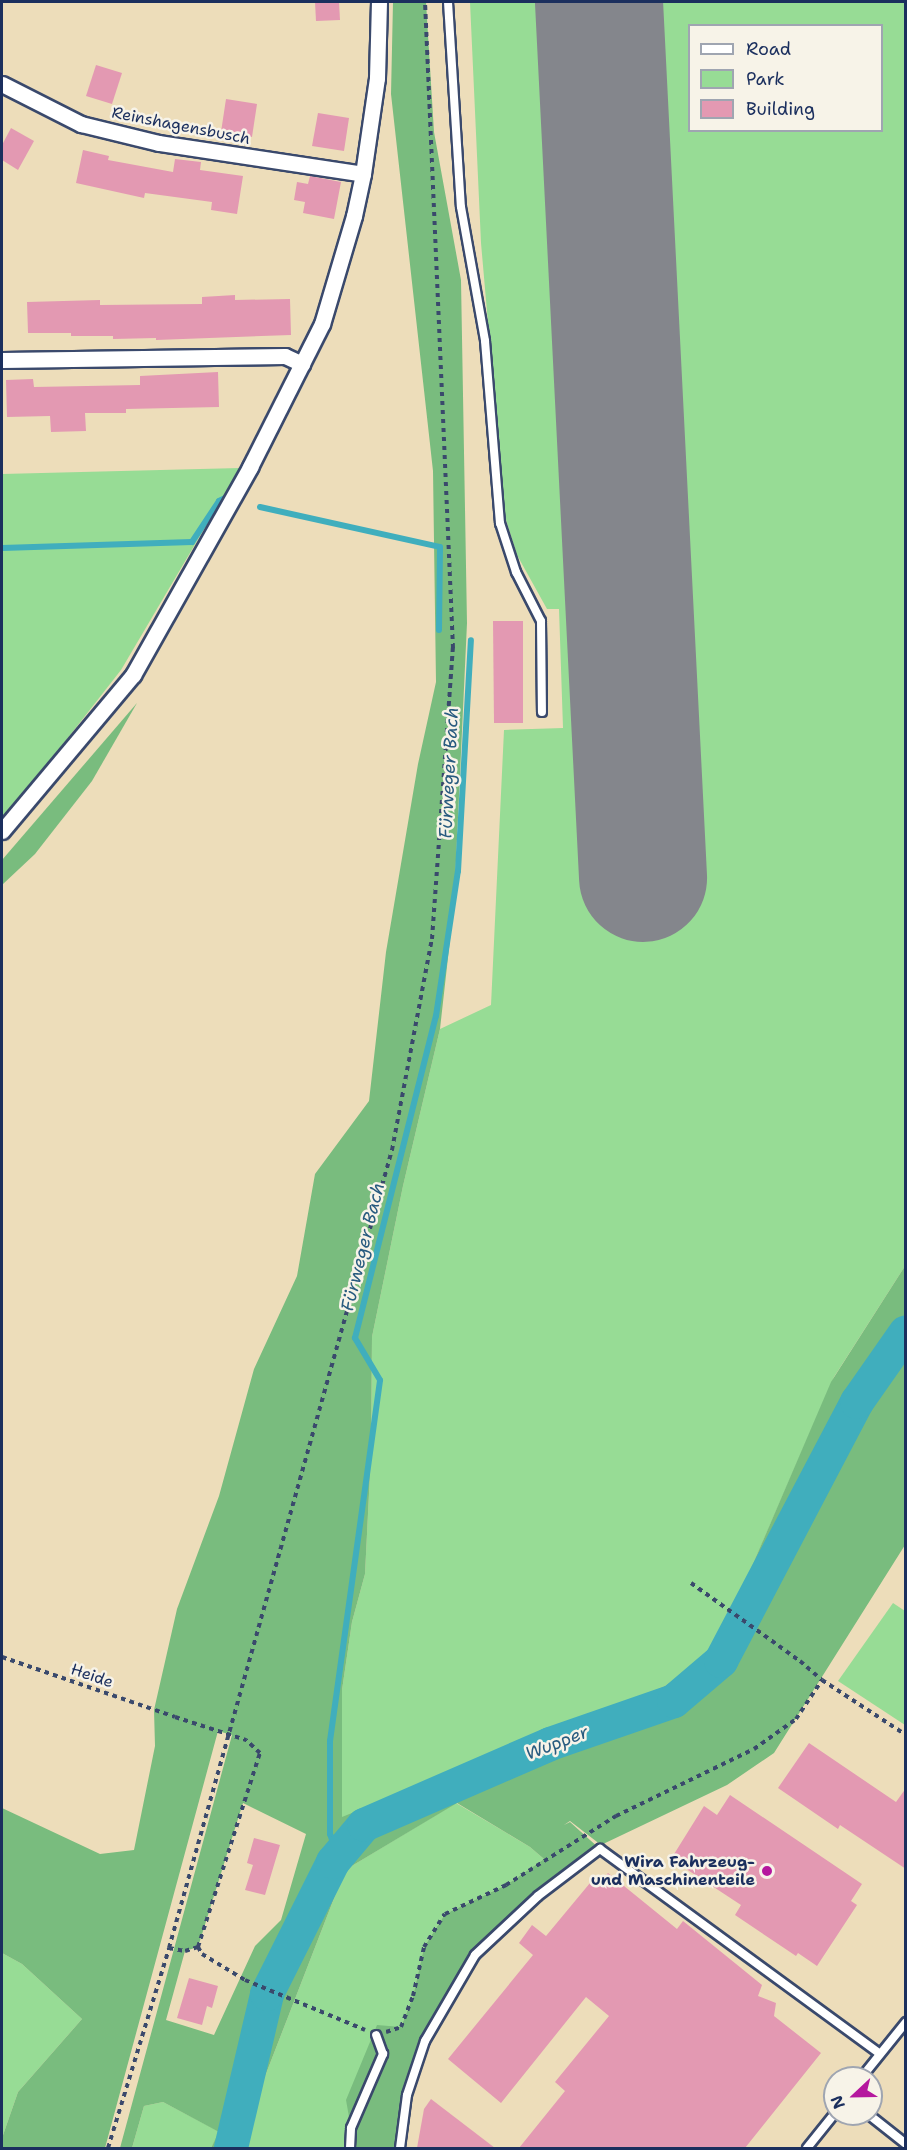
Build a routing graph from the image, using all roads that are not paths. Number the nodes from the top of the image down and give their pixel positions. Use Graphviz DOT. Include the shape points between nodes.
graph roads {
  1 [pos="379,2"];
  2 [pos="448,2"];
  3 [pos="2,84"];
  4 [pos="363,174"];
  5 [pos="2,360"];
  6 [pos="302,364"];
  7 [pos="543,712"];
  8 [pos="2,831"];
  9 [pos="906,2022"];
  10 [pos="376,2035"];
  11 [pos="879,2053"];
  12 [pos="870,2066"];
  13 [pos="825,2126"];
  14 [pos="883,2126"];
  15 [pos="906,2144"];
  16 [pos="350,2148"];
  17 [pos="400,2148"];
  18 [pos="807,2148"];
  1 -- 4 [label="street" via="377,78"];
  2 -- 7 [label="lane" via="461,207 485,341 500,523 516,572 541,621"];
  3 -- 4 [label="street, Reinshagensbusch" via="81,124 159,143"];
  4 -- 6 [label="street" via="322,324"];
  5 -- 6 [label="street" via="285,356"];
  6 -- 8 [label="street" via="250,467 133,675"];
  9 -- 11 [label="lane"];
  10 -- 16 [label="lane" via="383,2054 351,2128"];
  11 -- 12 [label="lane"];
  11 -- 17 [label="lane" via="600,1849 538,1896 476,1956 425,2041 407,2095"];
  13 -- 18 [label="lane"];
  14 -- 15 [label="lane"];
}
